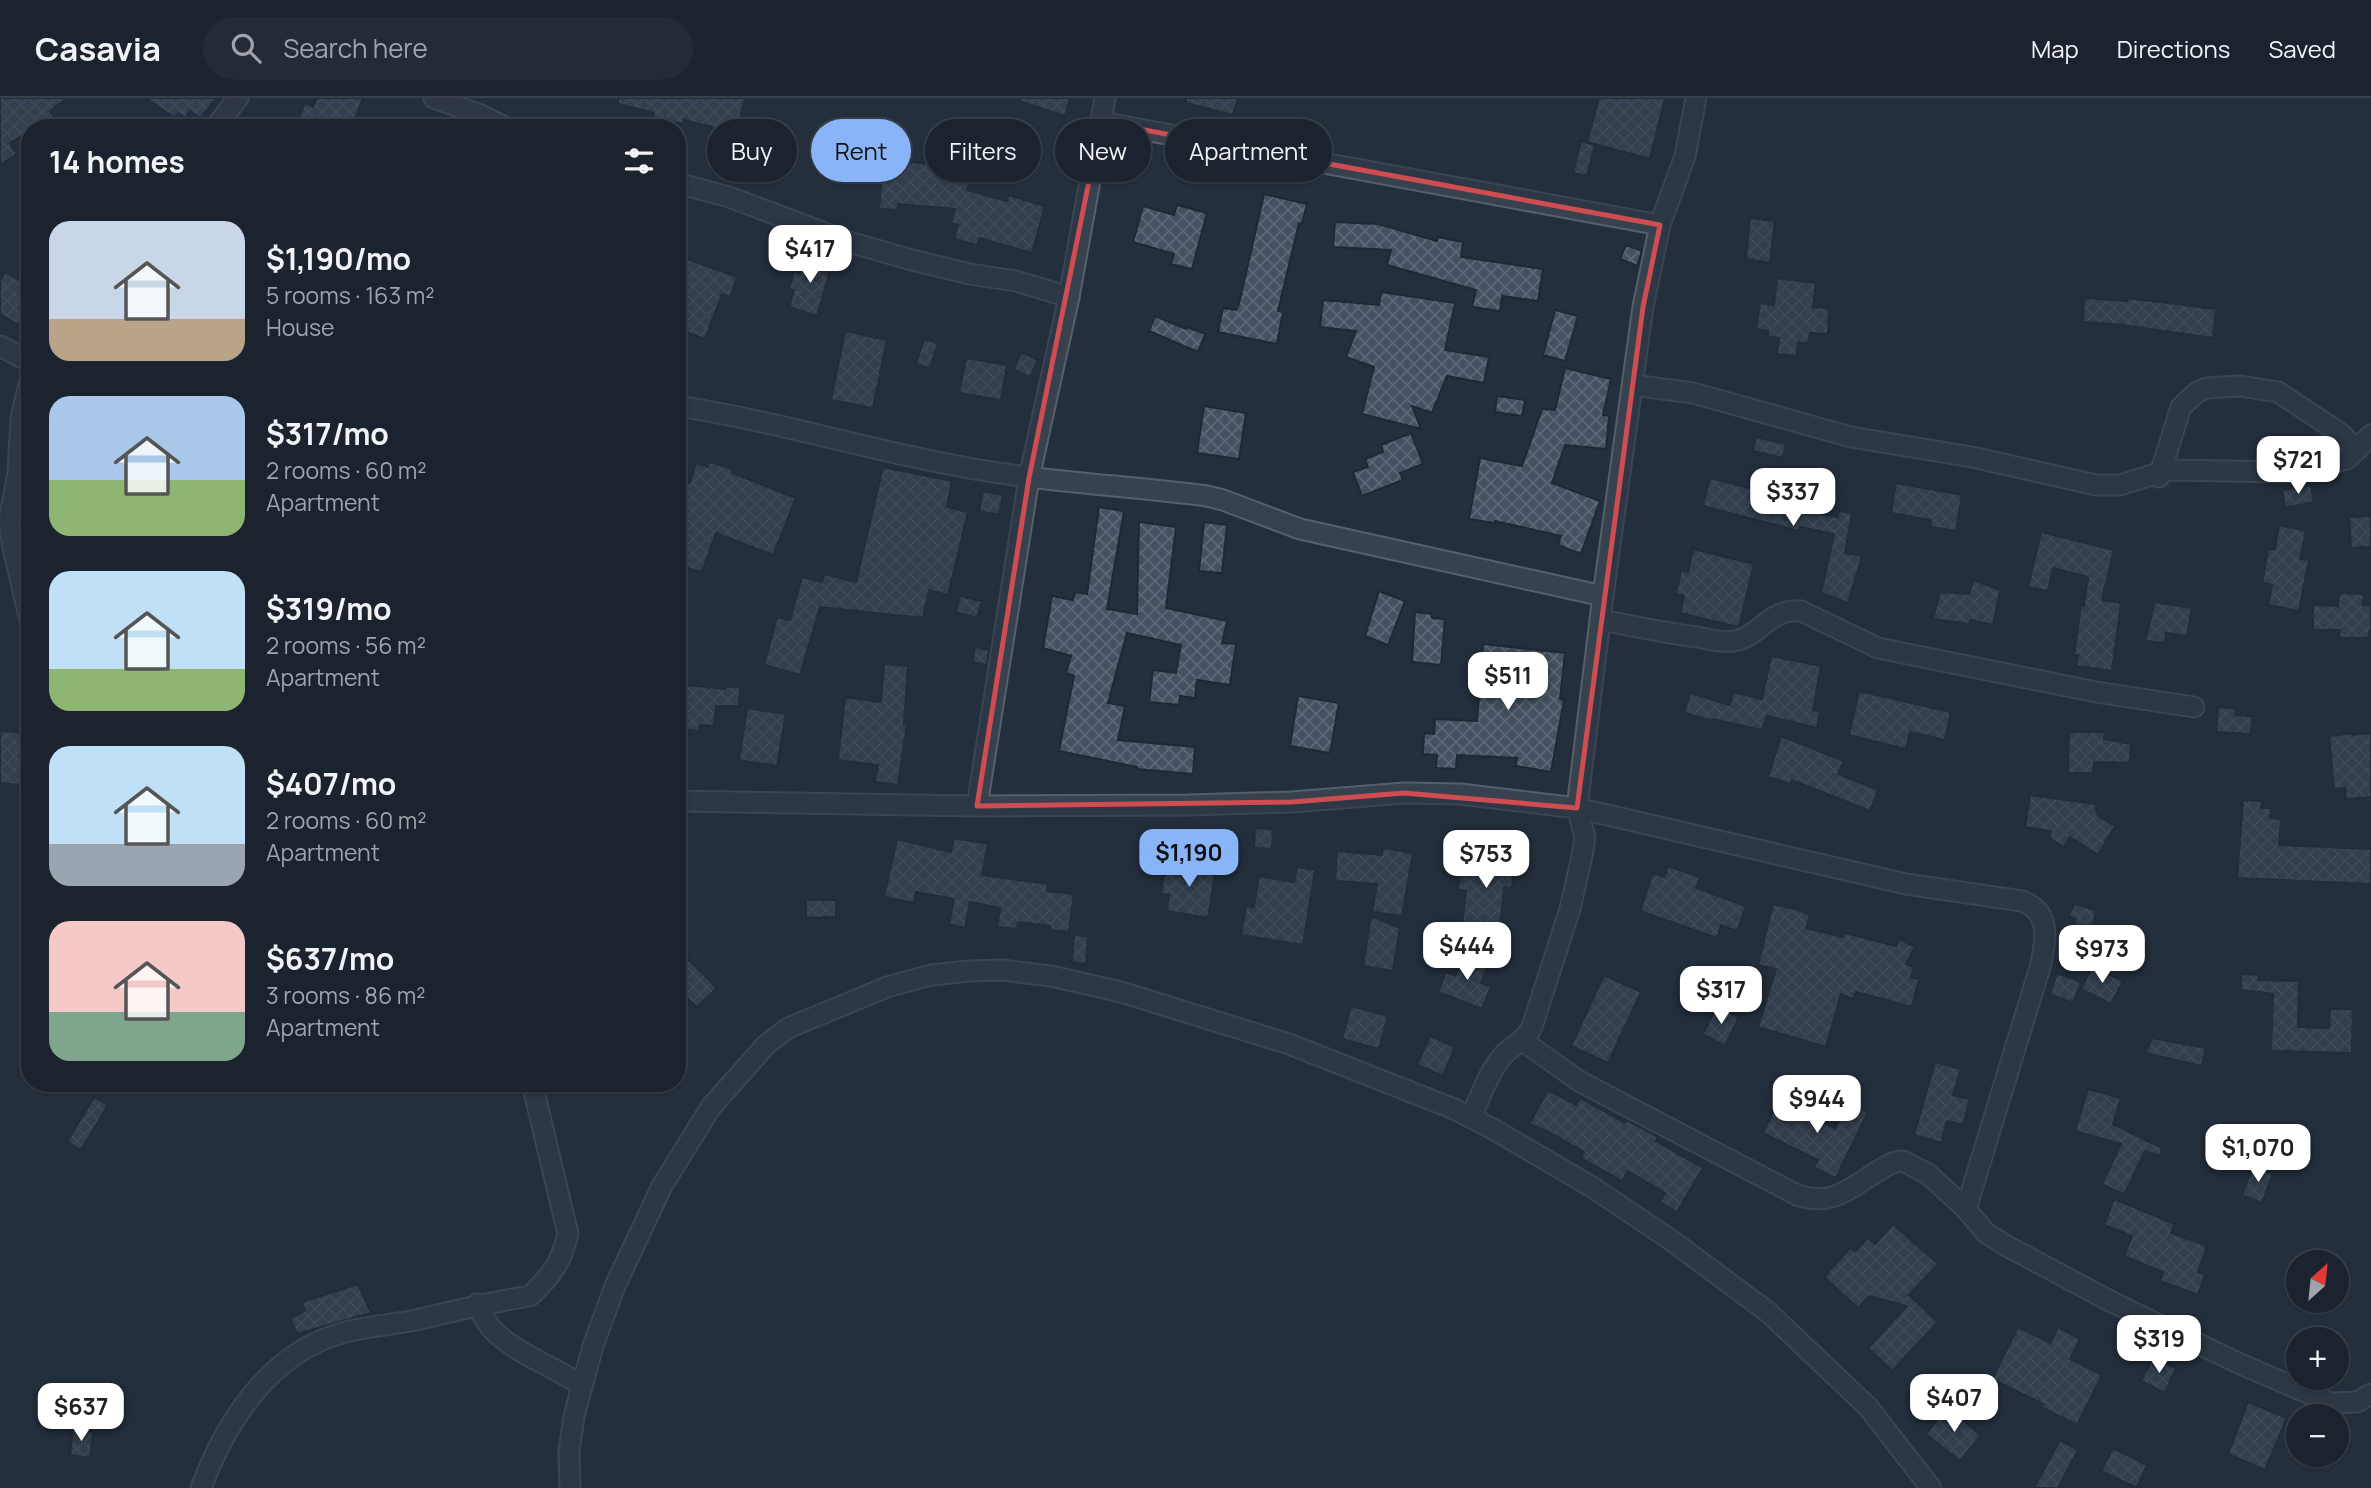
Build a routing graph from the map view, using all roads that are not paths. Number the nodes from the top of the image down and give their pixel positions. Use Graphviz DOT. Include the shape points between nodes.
graph roads {
  1 [pos="239,98"];
  2 [pos="434,98"];
  3 [pos="1105,98"];
  4 [pos="1696,98"];
  5 [pos="222,119"];
  6 [pos="489,119"];
  7 [pos="1102,119"];
  8 [pos="1151,131"];
  9 [pos="1090,182"];
  10 [pos="686,185"];
  11 [pos="1660,225"];
  12 [pos="1069,297"];
  13 [pos="0,346"];
  14 [pos="21,357"];
  15 [pos="1633,385"];
  16 [pos="686,408"];
  17 [pos="21,418"];
  18 [pos="2371,435"];
  19 [pos="2357,450"];
  20 [pos="2159,474"];
  21 [pos="1029,478"];
  22 [pos="21,582"];
  23 [pos="1602,596"];
  24 [pos="1601,620"];
  25 [pos="2194,707"];
  26 [pos="686,801"];
  27 [pos="977,806"];
  28 [pos="1577,808"];
  29 [pos="1523,1041"];
  30 [pos="534,1092"];
  31 [pos="1471,1117"];
  32 [pos="1966,1209"];
  33 [pos="477,1304"];
  34 [pos="582,1386"];
  35 [pos="2371,1394"];
  36 [pos="201,1488"];
  37 [pos="570,1488"];
  38 [pos="1931,1488"];
  1 -- 5 [label="street"];
  2 -- 6 [label="street"];
  3 -- 7 [label="street"];
  4 -- 11 [label="street" via="1685,156"];
  8 -- 11 [label="street"];
  9 -- 12 [label="street"];
  10 -- 12 [label="street" via="912,261 1016,281"];
  11 -- 15 [label="street"];
  12 -- 21 [label="street"];
  13 -- 14 [label="street"];
  15 -- 20 [label="street" via="1693,393 1851,438 2000,462 2096,485 2120,485"];
  15 -- 23 [label="street"];
  16 -- 21 [label="street"];
  17 -- 22 [label="street" via="9,521"];
  18 -- 19 [label="street"];
  19 -- 20 [label="street" via="2335,464 2287,472"];
  19 -- 20 [label="street" via="2340,433 2278,392 2241,386 2207,388 2181,407"];
  21 -- 23 [label="street" via="1207,496 1300,529"];
  21 -- 27 [label="street"];
  23 -- 24 [label="street"];
  24 -- 25 [label="street" via="1735,641 1775,616 1801,611 1878,648"];
  24 -- 28 [label="street"];
  26 -- 27 [label="street"];
  27 -- 28 [label="street" via="1189,806 1404,793 1460,794"];
  28 -- 29 [label="street" via="1585,837 1576,883 1534,1021"];
  28 -- 32 [label="street" via="1906,884 2022,901 2037,909 2044,927 2041,964"];
  29 -- 31 [label="street" via="1496,1065"];
  29 -- 32 [label="street" via="1579,1081 1797,1195 1828,1200 1903,1161 1928,1174"];
  30 -- 33 [label="street" via="568,1234 563,1255 551,1277 530,1296"];
  31 -- 34 [label="street" via="1289,1044 1077,981 1026,972 969,971 887,987 788,1028 766,1045 712,1107 642,1224 615,1286"];
  31 -- 38 [label="street" via="1592,1187 1768,1312 1868,1407"];
  32 -- 35 [label="street" via="1986,1233 2015,1251 2238,1363 2331,1403 2357,1402"];
  33 -- 34 [label="street" via="491,1328 514,1346"];
  33 -- 36 [label="street" via="342,1333 302,1349 270,1374 241,1410"];
  34 -- 37 [label="street" via="569,1452"];
}
